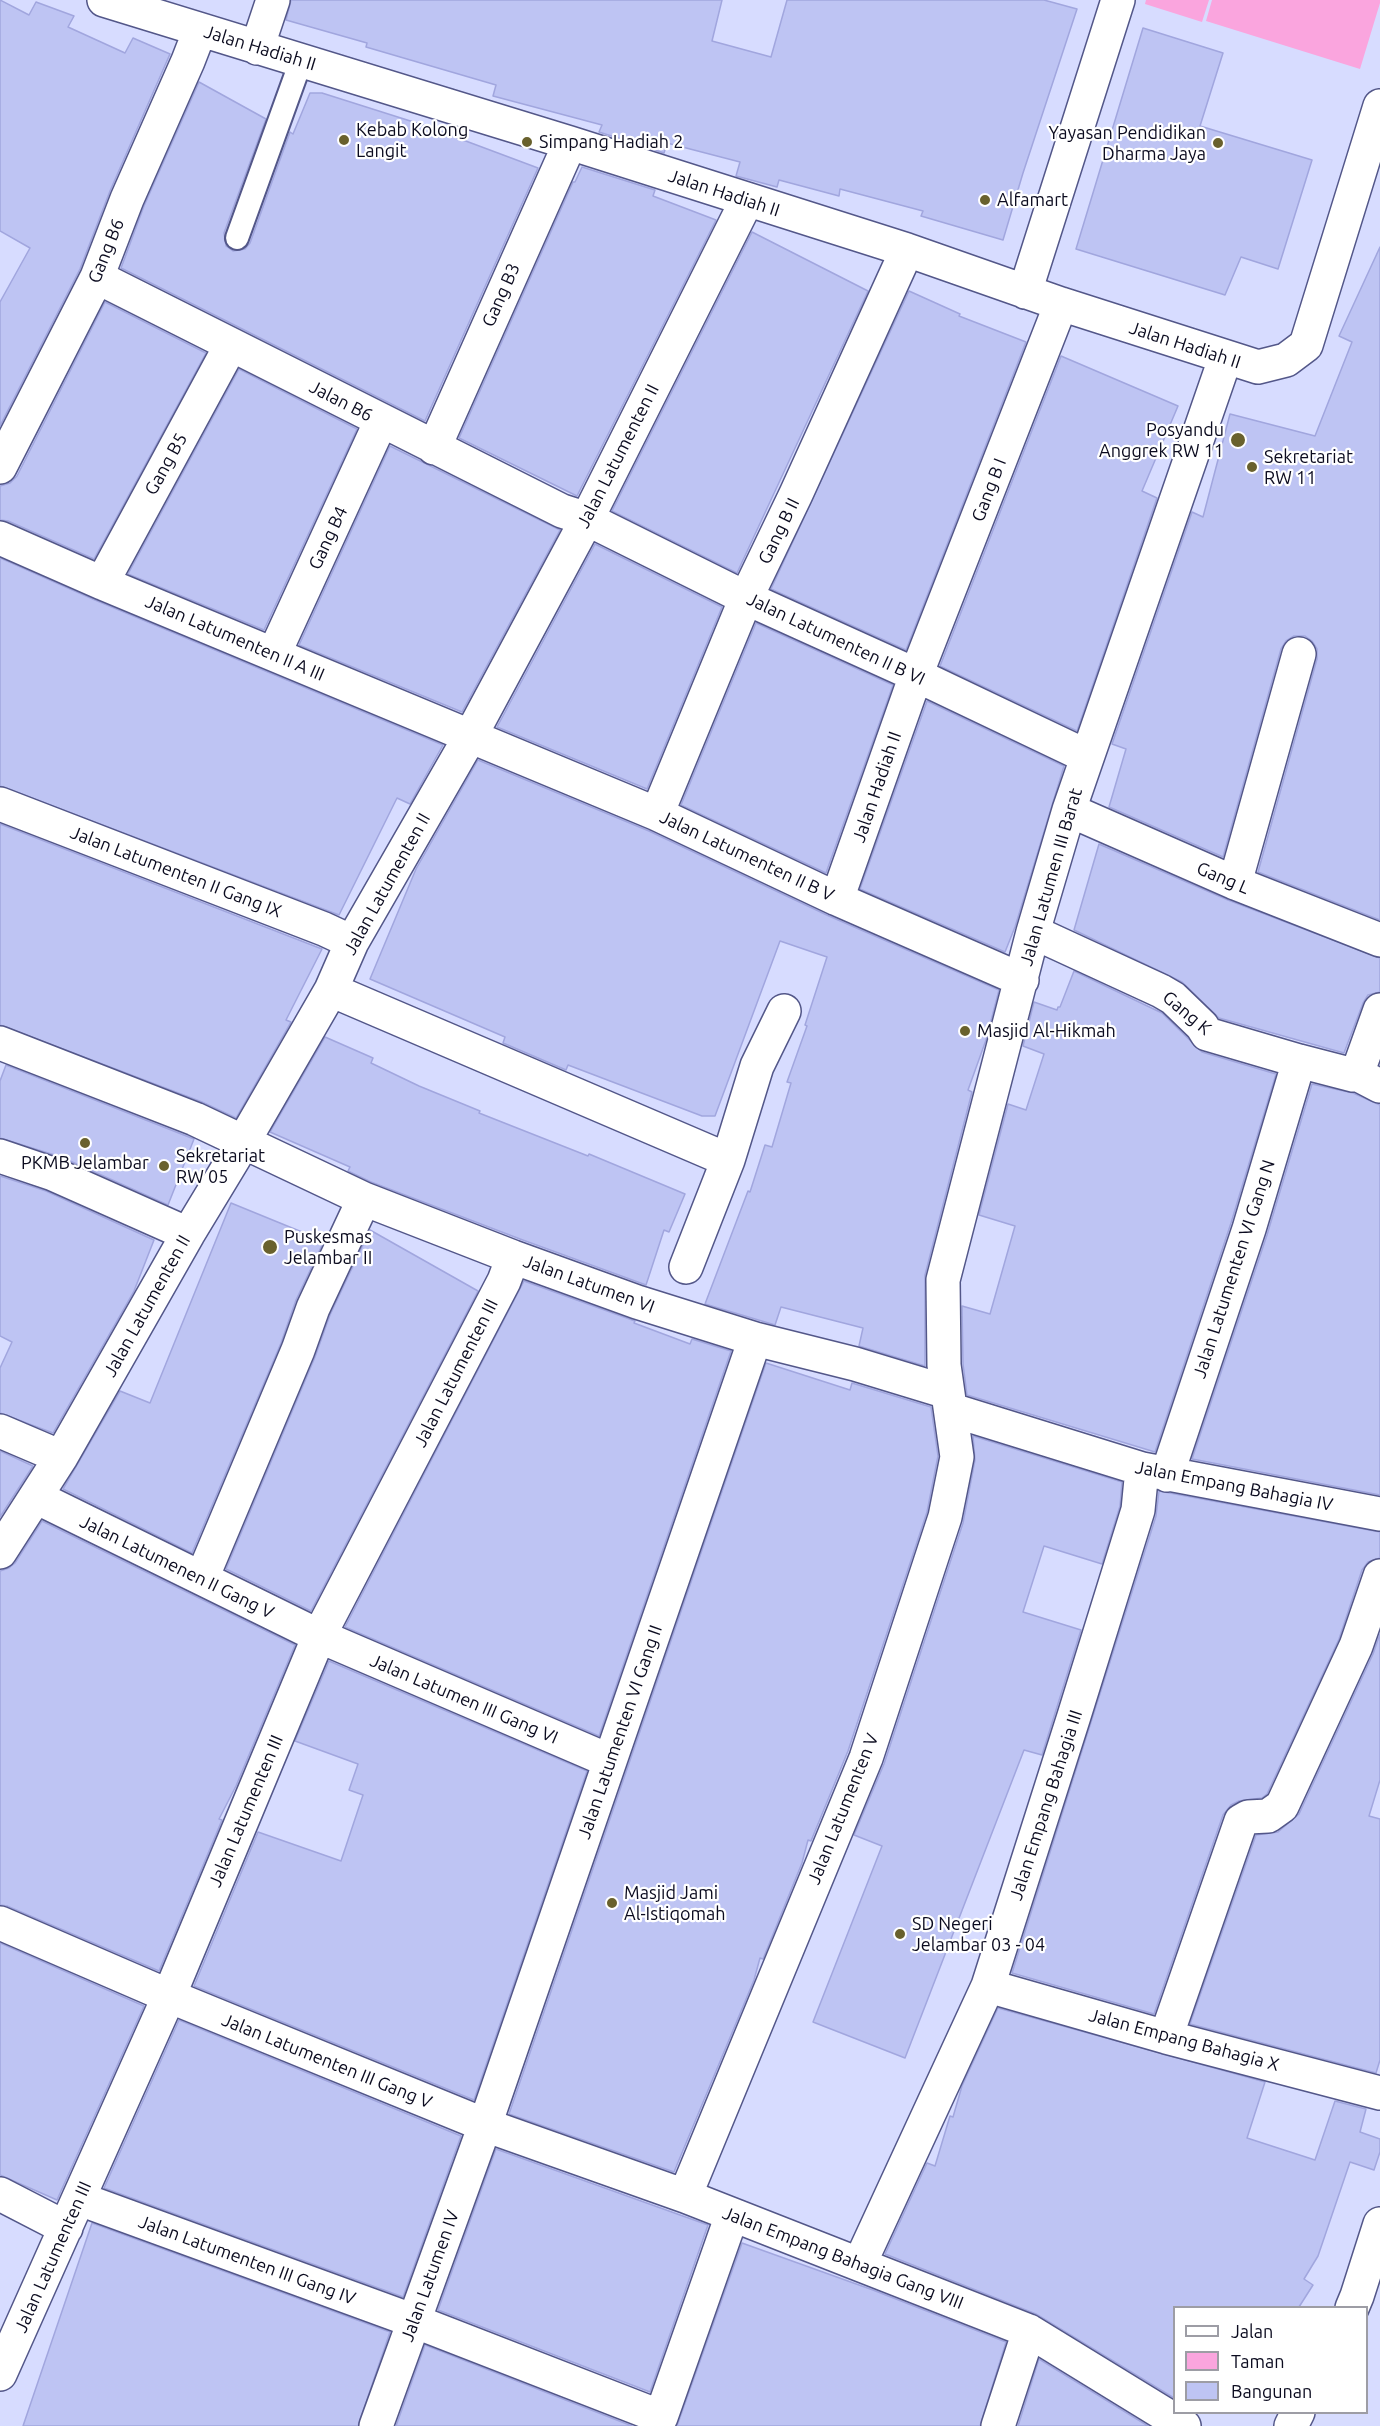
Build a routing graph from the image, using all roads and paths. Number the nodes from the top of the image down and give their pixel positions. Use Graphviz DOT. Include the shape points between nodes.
graph roads {
  1 [pos="104,0"];
  2 [pos="273,0"];
  3 [pos="1118,0"];
  4 [pos="200,30"];
  5 [pos="258,48"];
  6 [pos="301,61"];
  7 [pos="1380,106"];
  8 [pos="570,143"];
  9 [pos="747,200"];
  10 [pos="237,237"];
  11 [pos="907,250"];
  12 [pos="97,277"];
  13 [pos="1025,292"];
  14 [pos="1061,304"];
  15 [pos="231,345"];
  16 [pos="1225,359"];
  17 [pos="381,421"];
  18 [pos="434,448"];
  19 [pos="0,466"];
  20 [pos="587,519"];
  21 [pos="0,538"];
  22 [pos="102,583"];
  23 [pos="746,598"];
  24 [pos="274,654"];
  25 [pos="1299,654"];
  26 [pos="916,675"];
  27 [pos="471,735"];
  28 [pos="1086,756"];
  29 [pos="0,804"];
  30 [pos="1069,810"];
  31 [pos="657,814"];
  32 [pos="1235,884"];
  33 [pos="837,898"];
  34 [pos="1033,933"];
  35 [pos="1380,940"];
  36 [pos="352,942"];
  37 [pos="1022,980"];
  38 [pos="331,990"];
  39 [pos="1380,1010"];
  40 [pos="784,1011"];
  41 [pos="0,1043"];
  42 [pos="1299,1061"];
  43 [pos="1369,1080"];
  44 [pos="244,1141"];
  45 [pos="0,1156"];
  46 [pos="728,1160"];
  47 [pos="364,1199"];
  48 [pos="188,1234"];
  49 [pos="513,1257"];
  50 [pos="686,1267"];
  51 [pos="755,1339"];
  52 [pos="949,1401"];
  53 [pos="0,1431"];
  54 [pos="61,1457"];
  55 [pos="1154,1472"];
  56 [pos="36,1497"];
  57 [pos="1380,1514"];
  58 [pos="0,1552"];
  59 [pos="1380,1576"];
  60 [pos="202,1578"];
  61 [pos="319,1636"];
  62 [pos="610,1761"];
  63 [pos="0,1923"];
  64 [pos="988,1986"];
  65 [pos="169,1996"];
  66 [pos="1166,2037"];
  67 [pos="1380,2093"];
  68 [pos="485,2125"];
  69 [pos="0,2194"];
  70 [pos="685,2196"];
  71 [pos="73,2214"];
  72 [pos="732,2215"];
  73 [pos="1380,2224"];
  74 [pos="860,2263"];
  75 [pos="1352,2306"];
  76 [pos="414,2321"];
  77 [pos="1029,2331"];
  78 [pos="0,2374"];
  79 [pos="659,2421"];
  80 [pos="376,2426"];
  81 [pos="998,2426"];
  82 [pos="1184,2426"];
  1 -- 4 [label="street, Jalan Hadiah II"];
  2 -- 5 [label="street"];
  3 -- 13 [label="street"];
  4 -- 5 [label="street, Jalan Hadiah II"];
  4 -- 12 [label="street, Gang B6" via="126,199"];
  5 -- 6 [label="street, Jalan Hadiah II"];
  6 -- 8 [label="street, Jalan Hadiah II"];
  6 -- 10 [label="lane"];
  7 -- 16 [label="street, Jalan Hadiah II" via="1306,345 1286,360 1258,368"];
  8 -- 9 [label="street, Jalan Hadiah II"];
  8 -- 18 [label="street, Gang B3"];
  9 -- 11 [label="street, Jalan Hadiah II"];
  9 -- 20 [label="street, Jalan Latumenten II"];
  11 -- 13 [label="street, Jalan Hadiah II"];
  11 -- 23 [label="street, Gang B II"];
  12 -- 15 [label="street, Jalan B6"];
  12 -- 19 [label="street, Gang B6"];
  13 -- 14 [label="street, Jalan Hadiah II"];
  14 -- 16 [label="street, Jalan Hadiah II"];
  14 -- 26 [label="street, Gang B I"];
  15 -- 17 [label="street, Jalan B6"];
  15 -- 22 [label="street, Gang B5"];
  16 -- 28 [label="street, Jalan Latumen III Barat"];
  17 -- 18 [label="street, Jalan B6"];
  17 -- 24 [label="street, Gang B4"];
  18 -- 20 [label="street, Jalan B6" via="562,511"];
  20 -- 23 [label="street, Jalan Latumenten II B VI"];
  20 -- 27 [label="street, Jalan Latumenten II"];
  21 -- 22 [label="street, Jalan Latumenten II A III"];
  22 -- 24 [label="street, Jalan Latumenten II A III"];
  23 -- 26 [label="street, Jalan Latumenten II B VI"];
  23 -- 31 [label="street, Gang B II"];
  24 -- 27 [label="street, Jalan Latumenten II A III"];
  25 -- 32 [label="street"];
  26 -- 28 [label="street, Jalan Latumenten II B VI"];
  26 -- 33 [label="street, Jalan Hadiah II"];
  27 -- 31 [label="street, Jalan Latumenten II B V"];
  27 -- 36 [label="street, Jalan Latumenten II"];
  28 -- 30 [label="street, Jalan Latumen III Barat"];
  29 -- 36 [label="street, Jalan Latumenten II Gang IX"];
  30 -- 32 [label="street, Gang L"];
  30 -- 34 [label="street, Jalan Latumen III Barat"];
  31 -- 33 [label="street, Jalan Latumenten II B V"];
  32 -- 35 [label="street, Gang L"];
  33 -- 37 [label="street, Jalan Latumenten II B V"];
  34 -- 37 [label="street, Jalan Latumen III Barat"];
  34 -- 42 [label="street, Gang K" via="1161,991 1173,998 1207,1034"];
  36 -- 38 [label="street, Jalan Latumenten II"];
  37 -- 52 [label="street, Jalan Latumen III Barat" via="943,1280 944,1365"];
  38 -- 44 [label="street, Jalan Latumenten II"];
  38 -- 46 [label="street"];
  39 -- 43 [label="street"];
  40 -- 46 [label="street" via="757,1066"];
  41 -- 44 [label="street, Jalan Latumen VI"];
  42 -- 43 [label="street, Gang K"];
  42 -- 55 [label="street, Jalan Latumenten VI Gang N" via="1249,1229"];
  44 -- 47 [label="street, Jalan Latumen VI"];
  44 -- 48 [label="street, Jalan Latumenten II"];
  45 -- 48 [label="street" via="53,1174"];
  46 -- 50 [label="street"];
  47 -- 49 [label="street, Jalan Latumen VI"];
  47 -- 60 [label="street" via="313,1308"];
  48 -- 54 [label="street, Jalan Latumenten II"];
  49 -- 51 [label="street, Jalan Latumen VI"];
  49 -- 61 [label="street, Jalan Latumenten III"];
  51 -- 52 [label="street, Jalan Latumen VI" via="855,1364"];
  51 -- 62 [label="street, Jalan Latumenten VI Gang II"];
  52 -- 55 [label="street, Jalan Empang Bahagia IV"];
  52 -- 70 [label="street, Jalan Latumenten V" via="957,1457 945,1517 866,1758"];
  53 -- 54 [label="street"];
  54 -- 56 [label="street, Jalan Latumenten II"];
  55 -- 57 [label="street, Jalan Empang Bahagia IV"];
  55 -- 64 [label="street, Jalan Empang Bahagia III" via="1138,1510"];
  56 -- 58 [label="street, Jalan Latumenten II"];
  56 -- 60 [label="street, Jalan Latumenen II Gang V"];
  59 -- 66 [label="street" via="1356,1646 1282,1806 1269,1816 1241,1821"];
  60 -- 61 [label="street, Jalan Latumenen II Gang V"];
  61 -- 62 [label="street, Jalan Latumen III Gang VI"];
  61 -- 65 [label="street, Jalan Latumenten III"];
  62 -- 68 [label="street, Jalan Latumenten VI Gang II"];
  63 -- 65 [label="street, Jalan Latumenten III Gang V"];
  64 -- 66 [label="street, Jalan Empang Bahagia X"];
  64 -- 74 [label="street, Jalan Empang Bahagia III"];
  65 -- 68 [label="street, Jalan Latumenten III Gang V"];
  65 -- 71 [label="street, Jalan Latumenten III"];
  66 -- 67 [label="street, Jalan Empang Bahagia X"];
  68 -- 70 [label="street, Jalan Empang Bahagia Gang VIII"];
  68 -- 76 [label="street, Jalan Latumen IV"];
  69 -- 71 [label="street, Jalan Latumenten III Gang IV"];
  70 -- 72 [label="street, Jalan Empang Bahagia Gang VIII"];
  71 -- 76 [label="street, Jalan Latumenten III Gang IV"];
  71 -- 78 [label="street, Jalan Latumenten III"];
  72 -- 74 [label="street, Jalan Empang Bahagia Gang VIII"];
  72 -- 79 [label="street"];
  73 -- 75 [label="street"];
  74 -- 77 [label="street, Jalan Empang Bahagia Gang VIII"];
  76 -- 79 [label="street, Jalan Latumenten III Gang IV"];
  76 -- 80 [label="street, Jalan Latumen IV"];
  77 -- 81 [label="street"];
  77 -- 82 [label="street, Jalan Empang Bahagia Gang VIII"];
}
